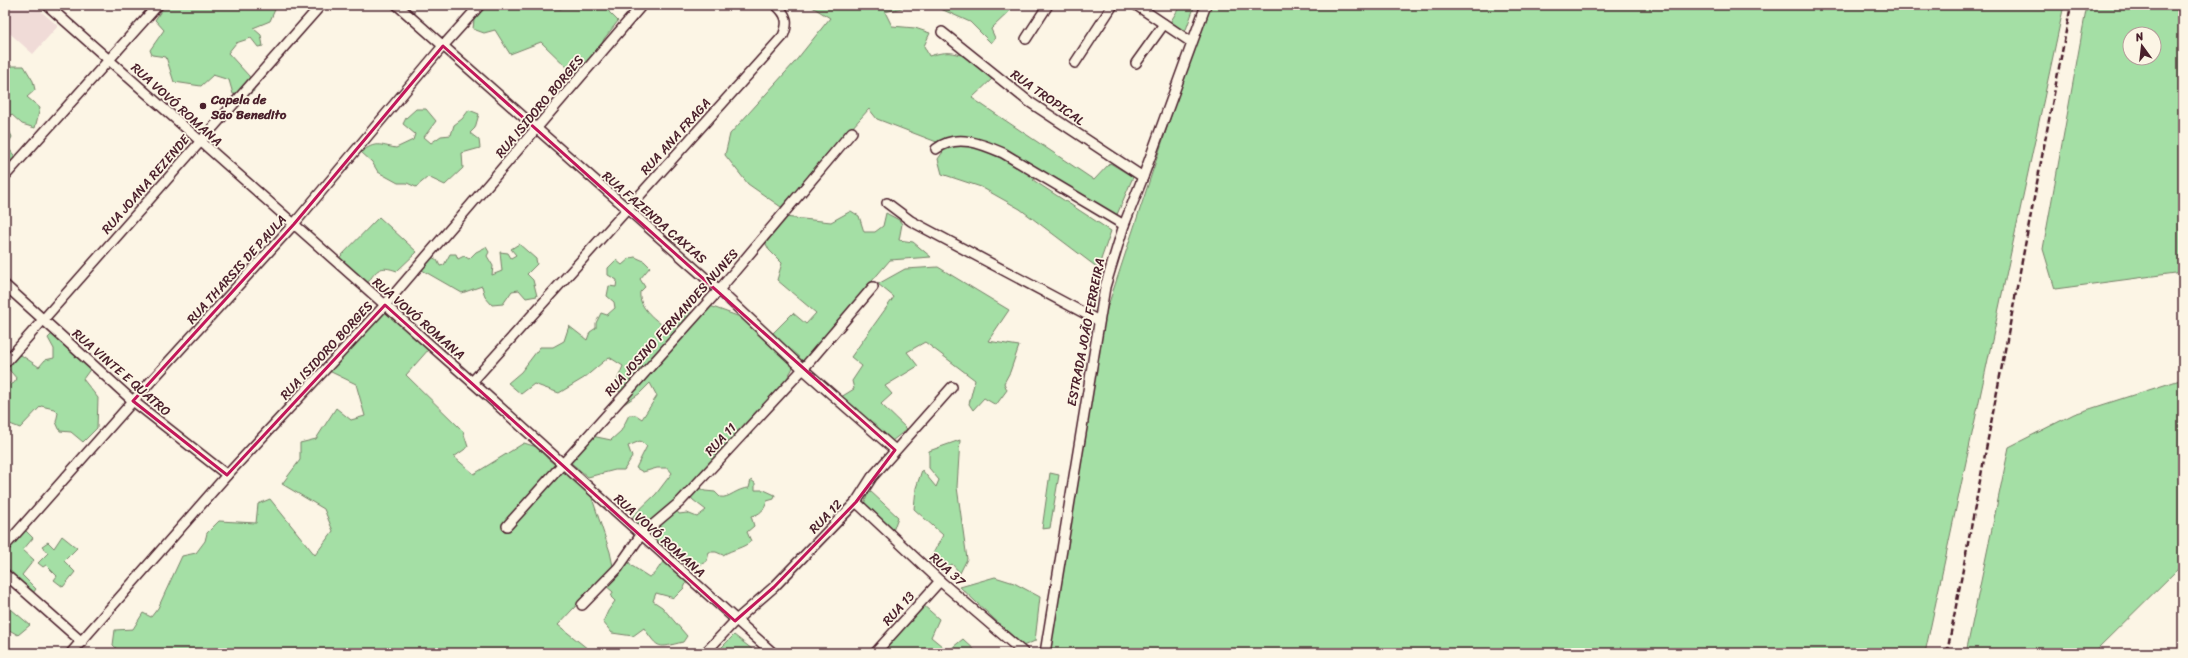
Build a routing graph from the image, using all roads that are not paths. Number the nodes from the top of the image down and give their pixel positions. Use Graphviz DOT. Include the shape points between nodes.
graph roads {
  1 [pos="47,5"];
  2 [pos="158,5"];
  3 [pos="321,5"];
  4 [pos="397,5"];
  5 [pos="480,5"];
  6 [pos="642,5"];
  7 [pos="1048,5"];
  8 [pos="1113,5"];
  9 [pos="1136,5"];
  10 [pos="1206,5"];
  11 [pos="779,8"];
  12 [pos="1164,24"];
  13 [pos="942,32"];
  14 [pos="1026,39"];
  15 [pos="1191,42"];
  16 [pos="443,46"];
  17 [pos="110,61"];
  18 [pos="1075,63"];
  19 [pos="1136,63"];
  20 [pos="537,129"];
  21 [pos="852,132"];
  22 [pos="200,142"];
  23 [pos="936,149"];
  24 [pos="5,176"];
  25 [pos="1143,177"];
  26 [pos="887,203"];
  27 [pos="626,209"];
  28 [pos="294,224"];
  29 [pos="1124,225"];
  30 [pos="5,285"];
  31 [pos="873,287"];
  32 [pos="719,290"];
  33 [pos="385,305"];
  34 [pos="43,320"];
  35 [pos="1099,321"];
  36 [pos="5,363"];
  37 [pos="803,370"];
  38 [pos="472,382"];
  39 [pos="952,387"];
  40 [pos="133,401"];
  41 [pos="895,450"];
  42 [pos="562,463"];
  43 [pos="227,475"];
  44 [pos="856,502"];
  45 [pos="506,526"];
  46 [pos="642,535"];
  47 [pos="5,546"];
  48 [pos="5,574"];
  49 [pos="940,581"];
  50 [pos="582,605"];
  51 [pos="735,621"];
  52 [pos="82,642"];
  53 [pos="71,653"];
  54 [pos="705,653"];
  55 [pos="772,653"];
  56 [pos="875,653"];
  57 [pos="1024,653"];
  58 [pos="1045,653"];
  1 -- 17 [label="street, RUA VOVÓ ROMANA"];
  2 -- 17 [label="street"];
  3 -- 22 [label="street, RUA JOANA REZENDE"];
  4 -- 16 [label="street, RUA FAZENDA CAXIAS"];
  5 -- 16 [label="street, RUA THARSIS DE PAULA"];
  6 -- 20 [label="street, RUA ISIDORO BORGES"];
  7 -- 14 [label="street"];
  8 -- 18 [label="street"];
  9 -- 12 [label="street"];
  10 -- 15 [label="street, ESTRADA JOÃO FERREIRA"];
  11 -- 27 [label="street, RUA ANA FRAGA" via="787,26 783,36"];
  12 -- 15 [label="street"];
  12 -- 19 [label="street"];
  13 -- 25 [label="street, RUA TROPICAL" via="1028,101"];
  15 -- 25 [label="street, ESTRADA JOÃO FERREIRA"];
  16 -- 20 [label="street, RUA FAZENDA CAXIAS"];
  16 -- 28 [label="street, RUA THARSIS DE PAULA"];
  17 -- 22 [label="street, RUA VOVÓ ROMANA"];
  17 -- 24 [label="street"];
  20 -- 27 [label="street, RUA FAZENDA CAXIAS"];
  20 -- 33 [label="street, RUA ISIDORO BORGES"];
  21 -- 32 [label="street, RUA JOSINO FERNANDES NUNES"];
  22 -- 28 [label="street, RUA VOVÓ ROMANA"];
  22 -- 34 [label="street, RUA JOANA REZENDE"];
  23 -- 29 [label="street" via="959,140 987,146"];
  25 -- 29 [label="street, ESTRADA JOÃO FERREIRA"];
  26 -- 35 [label="street" via="911,221"];
  27 -- 32 [label="street, RUA FAZENDA CAXIAS"];
  27 -- 38 [label="street, RUA ANA FRAGA"];
  28 -- 33 [label="street, RUA VOVÓ ROMANA"];
  28 -- 40 [label="street, RUA THARSIS DE PAULA"];
  29 -- 35 [label="street, ESTRADA JOÃO FERREIRA" via="1106,280"];
  30 -- 34 [label="street, RUA VINTE E QUATRO"];
  31 -- 37 [label="street, RUA 11"];
  32 -- 37 [label="street, RUA FAZENDA CAXIAS"];
  32 -- 42 [label="street, RUA JOSINO FERNANDES NUNES"];
  33 -- 38 [label="street, RUA VOVÓ ROMANA"];
  33 -- 43 [label="street, RUA ISIDORO BORGES"];
  34 -- 36 [label="street, RUA JOANA REZENDE"];
  34 -- 40 [label="street, RUA VINTE E QUATRO"];
  35 -- 58 [label="street, ESTRADA JOÃO FERREIRA"];
  37 -- 41 [label="street, RUA FAZENDA CAXIAS"];
  37 -- 46 [label="street, RUA 11" via="680,502"];
  38 -- 42 [label="street, RUA VOVÓ ROMANA"];
  39 -- 41 [label="street, RUA 12"];
  40 -- 43 [label="street, RUA VINTE E QUATRO"];
  40 -- 47 [label="street, RUA THARSIS DE PAULA"];
  41 -- 44 [label="street, RUA 12" via="872,476"];
  42 -- 45 [label="street, RUA JOSINO FERNANDES NUNES"];
  42 -- 46 [label="street, RUA VOVÓ ROMANA"];
  43 -- 52 [label="street, RUA ISIDORO BORGES"];
  44 -- 49 [label="street, RUA 37"];
  44 -- 51 [label="street, RUA 12" via="774,587"];
  46 -- 50 [label="street, RUA 11" via="618,568"];
  46 -- 51 [label="street, RUA VOVÓ ROMANA"];
  48 -- 52 [label="street"];
  49 -- 56 [label="street, RUA 13"];
  49 -- 57 [label="street, RUA 37"];
  51 -- 54 [label="street, RUA 12"];
  51 -- 55 [label="street, RUA VOVÓ ROMANA"];
  52 -- 53 [label="street, RUA ISIDORO BORGES"];
}
